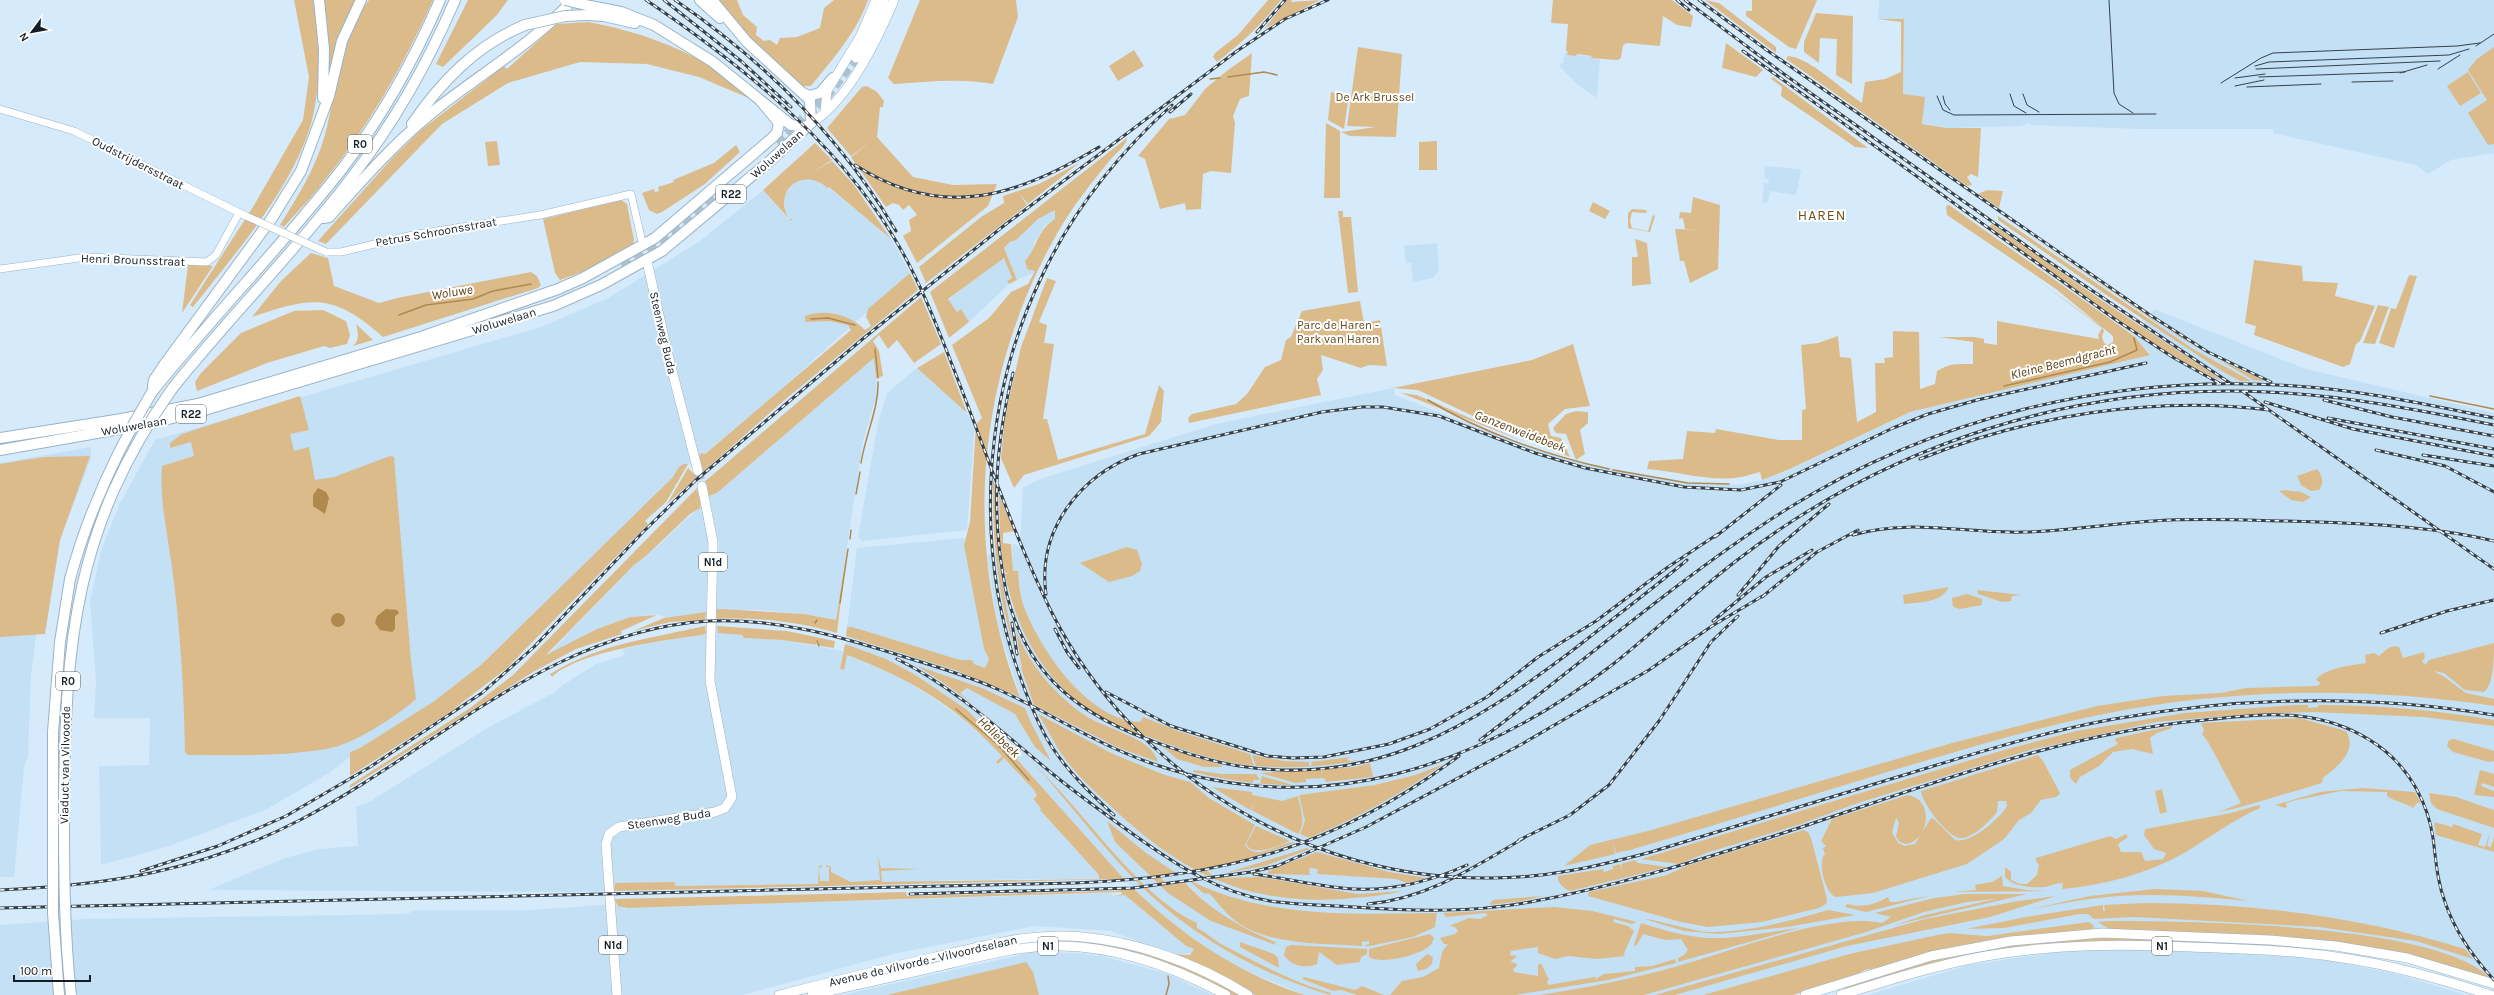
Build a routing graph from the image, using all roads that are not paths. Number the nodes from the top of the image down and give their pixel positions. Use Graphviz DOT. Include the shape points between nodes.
graph roads {
  1 [pos="319,0"];
  2 [pos="362,0"];
  3 [pos="440,0"];
  4 [pos="455,0"];
  5 [pos="564,0"];
  6 [pos="573,0"];
  7 [pos="700,0"];
  8 [pos="712,0"];
  9 [pos="876,0"];
  10 [pos="884,0"];
  11 [pos="894,0"];
  12 [pos="588,10"];
  13 [pos="747,42"];
  14 [pos="856,58"];
  15 [pos="833,78"];
  16 [pos="803,93"];
  17 [pos="760,100"];
  18 [pos="0,109"];
  19 [pos="825,111"];
  20 [pos="809,125"];
  21 [pos="315,135"];
  22 [pos="401,139"];
  23 [pos="775,140"];
  24 [pos="722,191"];
  25 [pos="631,194"];
  26 [pos="239,212"];
  27 [pos="246,216"];
  28 [pos="319,218"];
  29 [pos="644,246"];
  30 [pos="647,261"];
  31 [pos="621,265"];
  32 [pos="0,269"];
  33 [pos="478,319"];
  34 [pos="152,392"];
  35 [pos="0,438"];
  36 [pos="0,450"];
  37 [pos="698,471"];
  38 [pos="702,486"];
  39 [pos="2494,984"];
  40 [pos="59,995"];
  41 [pos="71,995"];
  42 [pos="617,995"];
  43 [pos="779,995"];
  44 [pos="812,995"];
  45 [pos="1226,995"];
  46 [pos="1248,995"];
  47 [pos="1805,995"];
  48 [pos="1841,995"];
  49 [pos="2491,995"];
  1 -- 21 [label="highway" via="325,68 322,105"];
  2 -- 21 [label="highway" via="342,41 329,96"];
  3 -- 34 [label="highway, R0" via="404,74 380,115 342,169"];
  4 -- 28 [label="highway, R0" via="419,75 395,117 353,177"];
  5 -- 12 [label="highway, bridge"];
  6 -- 22 [label="highway" via="552,22 438,107"];
  7 -- 13 [label="highway"];
  8 -- 13 [label="highway"];
  9 -- 15 [label="main road" via="860,37"];
  10 -- 14 [label="main road"];
  11 -- 19 [label="main road, Woluwelaan / R22" via="857,73"];
  12 -- 17 [label="highway" via="621,12 654,25 713,62"];
  12 -- 22 [label="highway, bridge" via="526,25 496,39 465,61 442,85"];
  13 -- 16 [label="highway"];
  15 -- 16 [label="highway" via="817,94 809,96"];
  15 -- 19 [label="main road" via="825,96"];
  16 -- 20 [label="highway" via="812,105"];
  17 -- 20 [label="highway" via="791,125"];
  17 -- 23 [label="highway" via="779,123"];
  18 -- 26 [label="street, Oudstrijdersstraat" via="74,131"];
  19 -- 20 [label="main road, Woluwelaan / R22"];
  20 -- 30 [label="highway, Woluwelaan / R22" via="690,229"];
  21 -- 34 [label="highway" via="291,190 164,365 154,380"];
  22 -- 28 [label="highway" via="329,217"];
  23 -- 24 [label="highway, Woluwelaan / R22"];
  23 -- 29 [label="highway, Woluwelaan"];
  25 -- 27 [label="street, Petrus Schroonsstraat, bridge" via="540,215 417,234 341,252 326,252"];
  25 -- 29 [label="street, Steenweg Buda"];
  26 -- 27 [label="street, Oudstrijdersstraat"];
  26 -- 32 [label="street, Henri Brounsstraat" via="216,255 206,262 86,258"];
  28 -- 41 [label="highway, Viaduct van Vilvoorde / R0, bridge" via="172,389 136,444 107,504 90,552 76,609 67,689 64,766 65,919"];
  29 -- 30 [label="highway, Steenweg Buda"];
  29 -- 33 [label="highway, Woluwelaan" via="577,281"];
  30 -- 36 [label="highway, Woluwelaan / R22" via="601,285 546,308 201,411 148,424"];
  30 -- 37 [label="main road, Steenweg Buda" via="665,344"];
  31 -- 33 [label="highway, Woluwelaan / R22" via="523,307"];
  33 -- 35 [label="highway, Woluwelaan / R22" via="198,404"];
  34 -- 40 [label="highway, Viaduct van Vilvoorde / R0, bridge" via="99,493 78,553 67,596 60,642 53,732 53,913"];
  38 -- 42 [label="main road, Steenweg Buda / N1d" via="713,542 710,681 732,794 728,805 716,812 619,827 609,834 606,844"];
  39 -- 47 [label="main road, N1" via="2407,958 2326,945 2102,933 2011,941 1931,956"];
  43 -- 46 [label="main road, Avenue de Vilvorde - Vilvoordselaan / N1" via="1011,940 1065,936 1101,940 1158,954 1208,972"];
  44 -- 45 [label="main road, Avenue de Vilvorde - Vilvoordselaan / N1" via="1016,949 1060,946 1095,949 1138,959 1184,975"];
  48 -- 49 [label="main road, N1" via="1910,974 1987,956 2056,947 2124,944 2279,951 2337,957 2404,970"];
}
